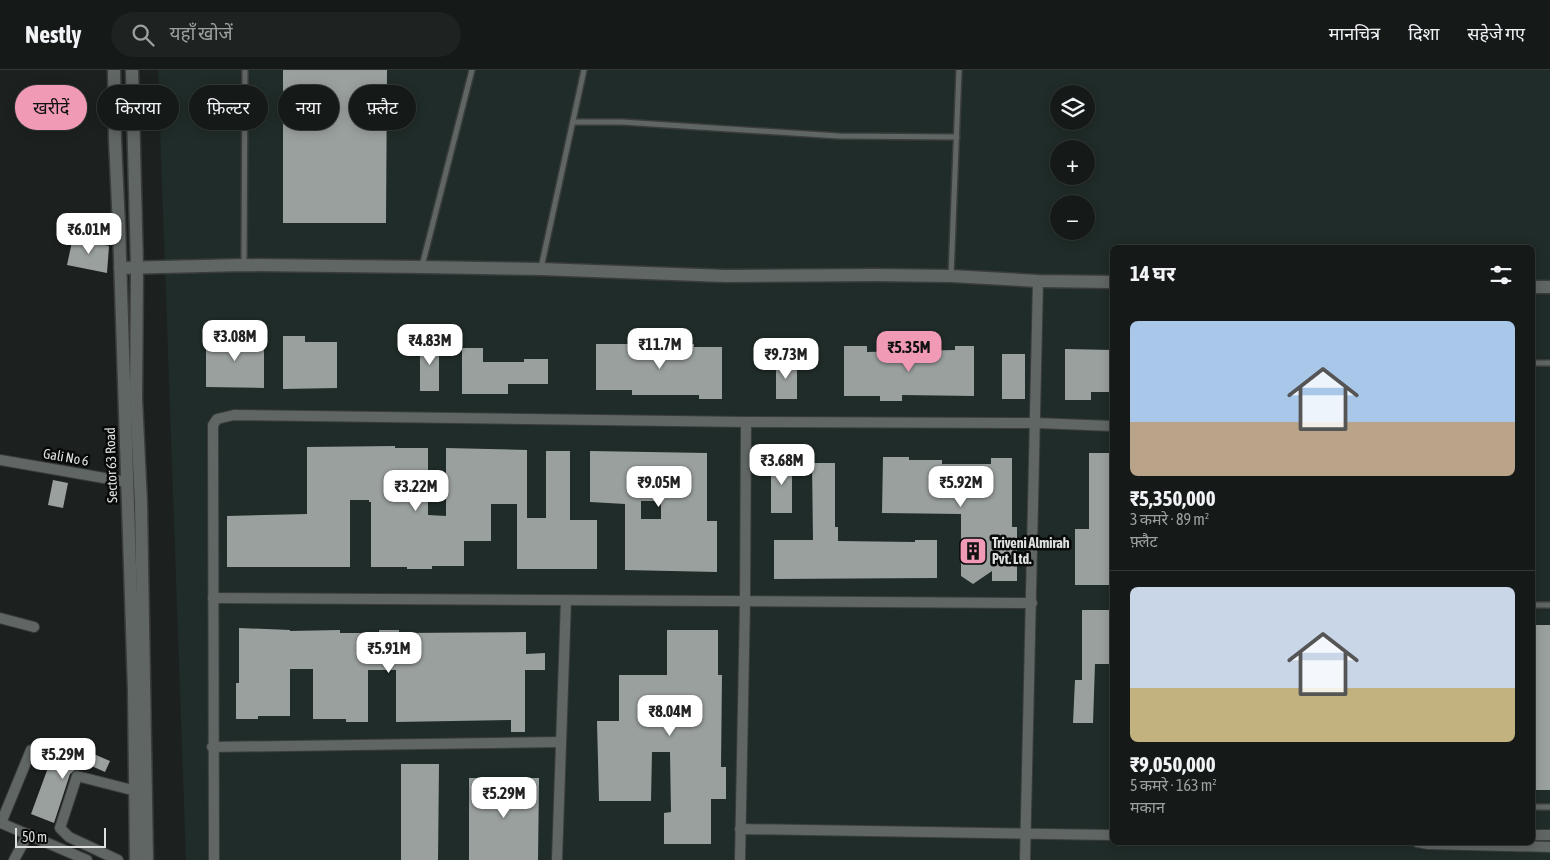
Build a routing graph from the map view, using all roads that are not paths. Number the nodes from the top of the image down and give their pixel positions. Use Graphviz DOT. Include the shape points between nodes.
graph roads {
  1 [pos="114,70"];
  2 [pos="132,70"];
  3 [pos="245,70"];
  4 [pos="472,70"];
  5 [pos="584,70"];
  6 [pos="959,70"];
  7 [pos="573,122"];
  8 [pos="957,138"];
  9 [pos="244,265"];
  10 [pos="137,267"];
  11 [pos="422,267"];
  12 [pos="120,268"];
  13 [pos="541,269"];
  14 [pos="951,276"];
  15 [pos="1038,281"];
  16 [pos="1110,282"];
  17 [pos="1535,286"];
  18 [pos="1550,287"];
  19 [pos="1535,363"];
  20 [pos="1550,363"];
  21 [pos="746,422"];
  22 [pos="1036,423"];
  23 [pos="1110,426"];
  24 [pos="0,460"];
  25 [pos="127,482"];
  26 [pos="213,598"];
  27 [pos="566,600"];
  28 [pos="745,602"];
  29 [pos="1032,604"];
  30 [pos="1535,605"];
  31 [pos="1550,605"];
  32 [pos="0,618"];
  33 [pos="34,628"];
  34 [pos="561,742"];
  35 [pos="212,747"];
  36 [pos="31,750"];
  37 [pos="136,791"];
  38 [pos="1535,807"];
  39 [pos="1550,807"];
  40 [pos="740,829"];
  41 [pos="28,834"];
  42 [pos="1026,834"];
  43 [pos="1110,835"];
  44 [pos="1535,835"];
  45 [pos="1550,836"];
  46 [pos="1469,845"];
  47 [pos="1550,847"];
  48 [pos="14,860"];
  49 [pos="88,860"];
  50 [pos="118,860"];
  51 [pos="136,860"];
  52 [pos="147,860"];
  53 [pos="214,860"];
  54 [pos="557,860"];
  55 [pos="740,860"];
  56 [pos="1025,860"];
  1 -- 12 [label="street, Sector 63 Road"];
  2 -- 10 [label="street, Sector 63 Road"];
  3 -- 9 [label="lane"];
  4 -- 11 [label="lane"];
  5 -- 7 [label="lane"];
  6 -- 8 [label="lane"];
  7 -- 8 [label="lane" via="622,122 839,136"];
  7 -- 13 [label="lane"];
  8 -- 14 [label="lane"];
  9 -- 10 [label="street"];
  9 -- 11 [label="street"];
  10 -- 12 [label="street"];
  10 -- 52 [label="street, Sector 63 Road" via="136,399 141,503"];
  11 -- 13 [label="street"];
  12 -- 25 [label="street, Sector 63 Road"];
  13 -- 14 [label="street" via="725,276"];
  14 -- 15 [label="street"];
  15 -- 16 [label="street"];
  15 -- 22 [label="street"];
  17 -- 18 [label="street"];
  19 -- 20 [label="lane"];
  21 -- 22 [label="street"];
  21 -- 26 [label="street" via="234,415 217,418 213,425"];
  21 -- 28 [label="street"];
  22 -- 23 [label="street"];
  22 -- 29 [label="street"];
  24 -- 25 [label="street, Gali No 6"];
  25 -- 37 [label="street, Sector 63 Road"];
  26 -- 27 [label="street"];
  26 -- 35 [label="street"];
  27 -- 28 [label="street"];
  27 -- 34 [label="street"];
  28 -- 29 [label="street"];
  28 -- 40 [label="street"];
  29 -- 42 [label="street"];
  30 -- 31 [label="lane"];
  32 -- 33 [label="street"];
  34 -- 35 [label="street"];
  34 -- 54 [label="street"];
  35 -- 53 [label="street"];
  36 -- 41 [label="street" via="1,823"];
  37 -- 50 [label="street" via="77,776 60,828 68,837"];
  37 -- 51 [label="street, Sector 63 Road"];
  38 -- 39 [label="lane"];
  40 -- 42 [label="street"];
  40 -- 55 [label="street"];
  41 -- 48 [label="street"];
  41 -- 49 [label="street"];
  42 -- 43 [label="street"];
  42 -- 56 [label="street"];
  44 -- 45 [label="street"];
  46 -- 47 [label="street"];
}
